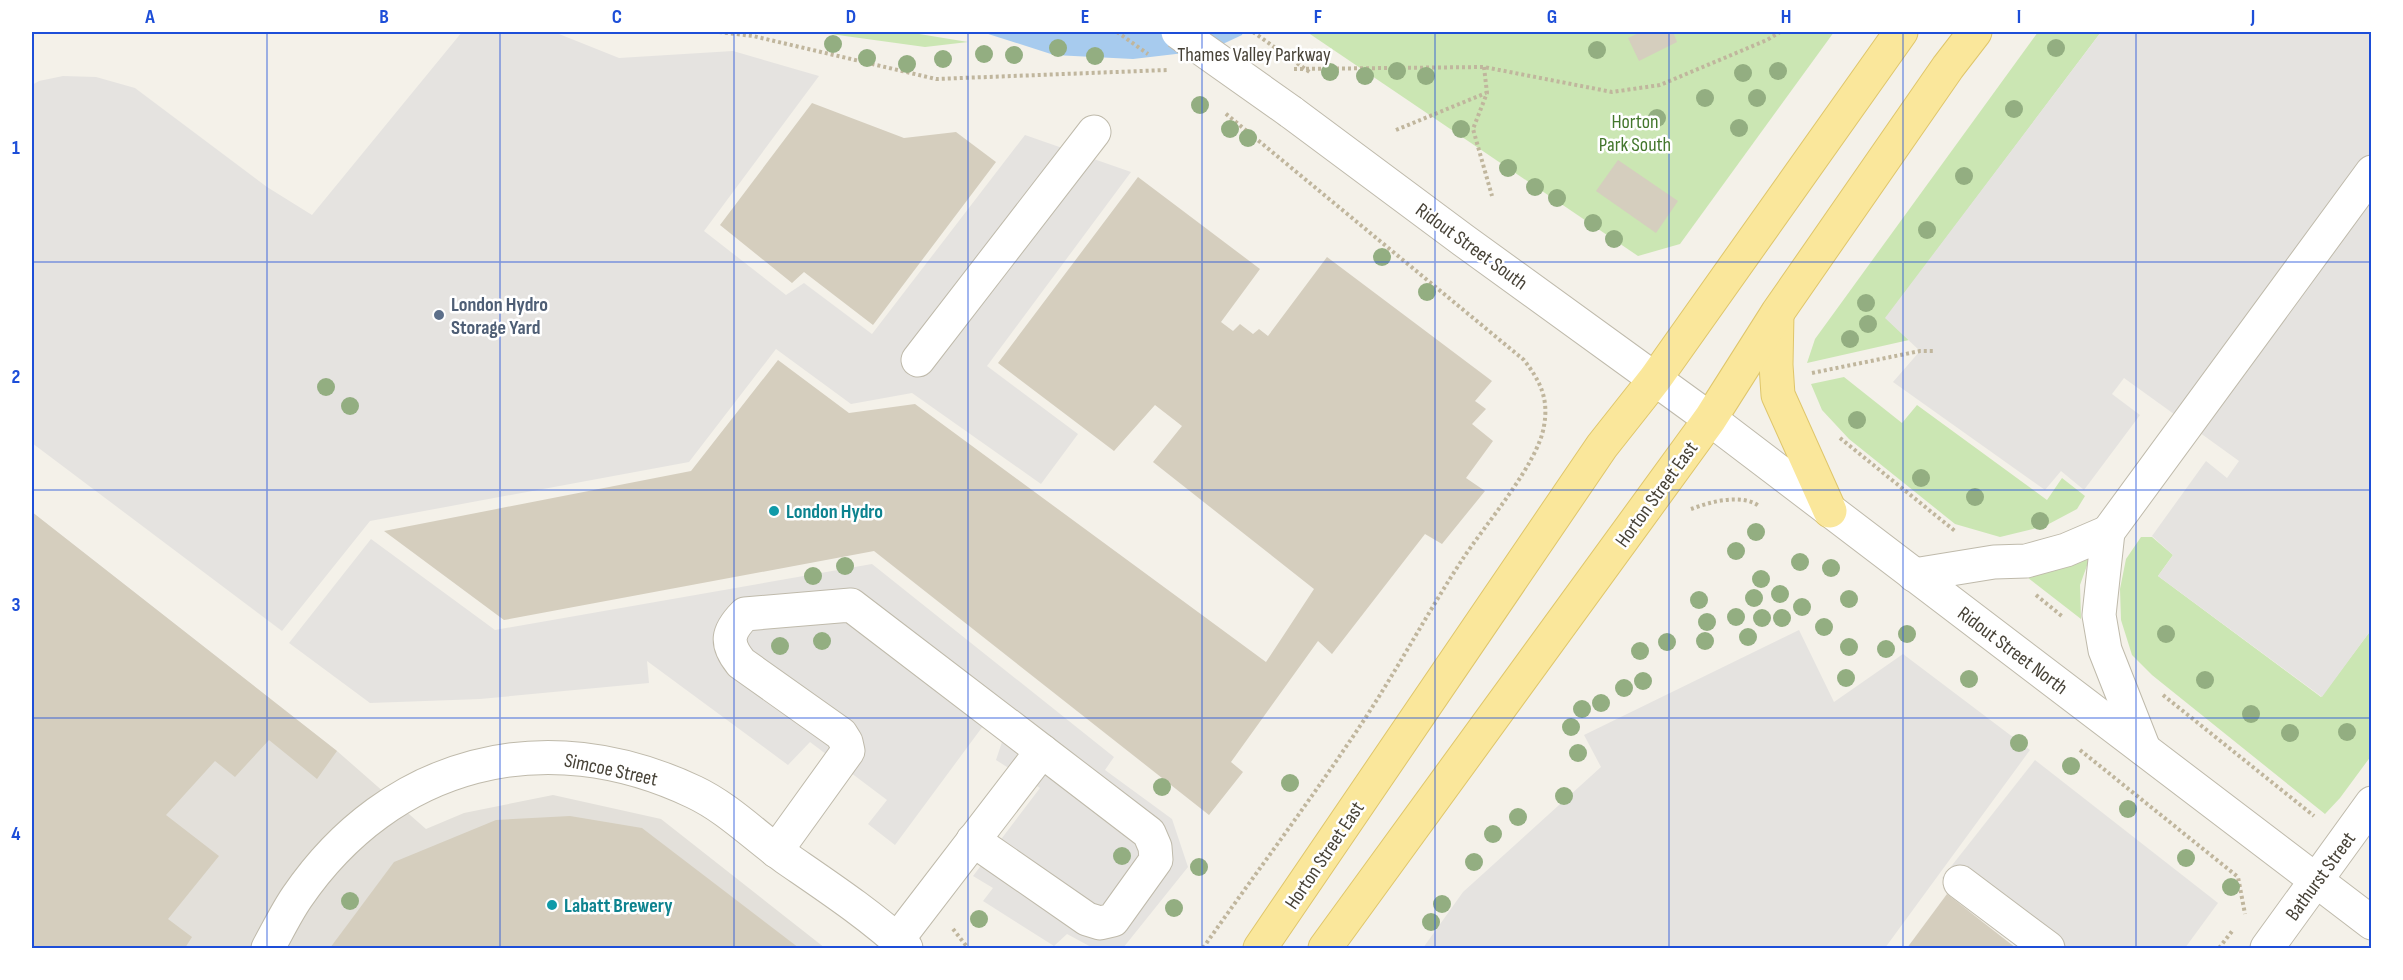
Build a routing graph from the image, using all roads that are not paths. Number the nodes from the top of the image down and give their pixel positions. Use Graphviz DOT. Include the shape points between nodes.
graph roads {
  1 [pos="1178,32"];
  2 [pos="1901,32"];
  3 [pos="1975,32"];
  4 [pos="1094,132"];
  5 [pos="2372,172"];
  6 [pos="1778,312"];
  7 [pos="918,360"];
  8 [pos="1655,378"];
  9 [pos="1710,419"];
  10 [pos="1830,511"];
  11 [pos="2108,532"];
  12 [pos="1914,576"];
  13 [pos="2144,749"];
  14 [pos="1042,751"];
  15 [pos="2372,803"];
  16 [pos="973,840"];
  17 [pos="776,851"];
  18 [pos="2316,881"];
  19 [pos="1960,882"];
  20 [pos="2372,923"];
  21 [pos="901,944"];
  22 [pos="268,948"];
  23 [pos="1260,948"];
  24 [pos="1325,948"];
  25 [pos="2048,948"];
  26 [pos="2267,948"];
  1 -- 8 [label="street, Ridout Street South, bridge"];
  2 -- 8 [label="main road, Horton Street East"];
  3 -- 6 [label="main road, Horton Street East"];
  4 -- 7 [label="street"];
  5 -- 11 [label="street"];
  6 -- 9 [label="main road, Horton Street East"];
  6 -- 10 [label="main road" via="1778,395"];
  8 -- 9 [label="street, Ridout Street North"];
  8 -- 23 [label="main road, Horton Street East" via="1602,446"];
  9 -- 10 [label="street, Ridout Street North"];
  9 -- 24 [label="main road, Horton Street East"];
  10 -- 12 [label="street, Ridout Street North"];
  11 -- 12 [label="street" via="2036,558"];
  11 -- 13 [label="street" via="2099,615 2105,650"];
  12 -- 13 [label="street, Ridout Street North"];
  13 -- 18 [label="street, Ridout Street North"];
  14 -- 16 [label="street"];
  14 -- 16 [label="street" via="1149,833 1155,847 1156,860 1113,920 1100,923 1087,919"];
  14 -- 17 [label="street" via="851,605 745,614 729,638 732,652 741,663 841,734 848,751"];
  15 -- 18 [label="street, Bathurst Street"];
  16 -- 21 [label="street"];
  17 -- 21 [label="street, Simcoe Street" via="875,920"];
  17 -- 22 [label="street, Simcoe Street" via="694,792 642,772 550,757 494,762 434,779 406,793 368,821 330,855 296,897"];
  18 -- 20 [label="street, Ridout Street North"];
  18 -- 26 [label="street, Bathurst Street"];
  19 -- 25 [label="street"];
}
